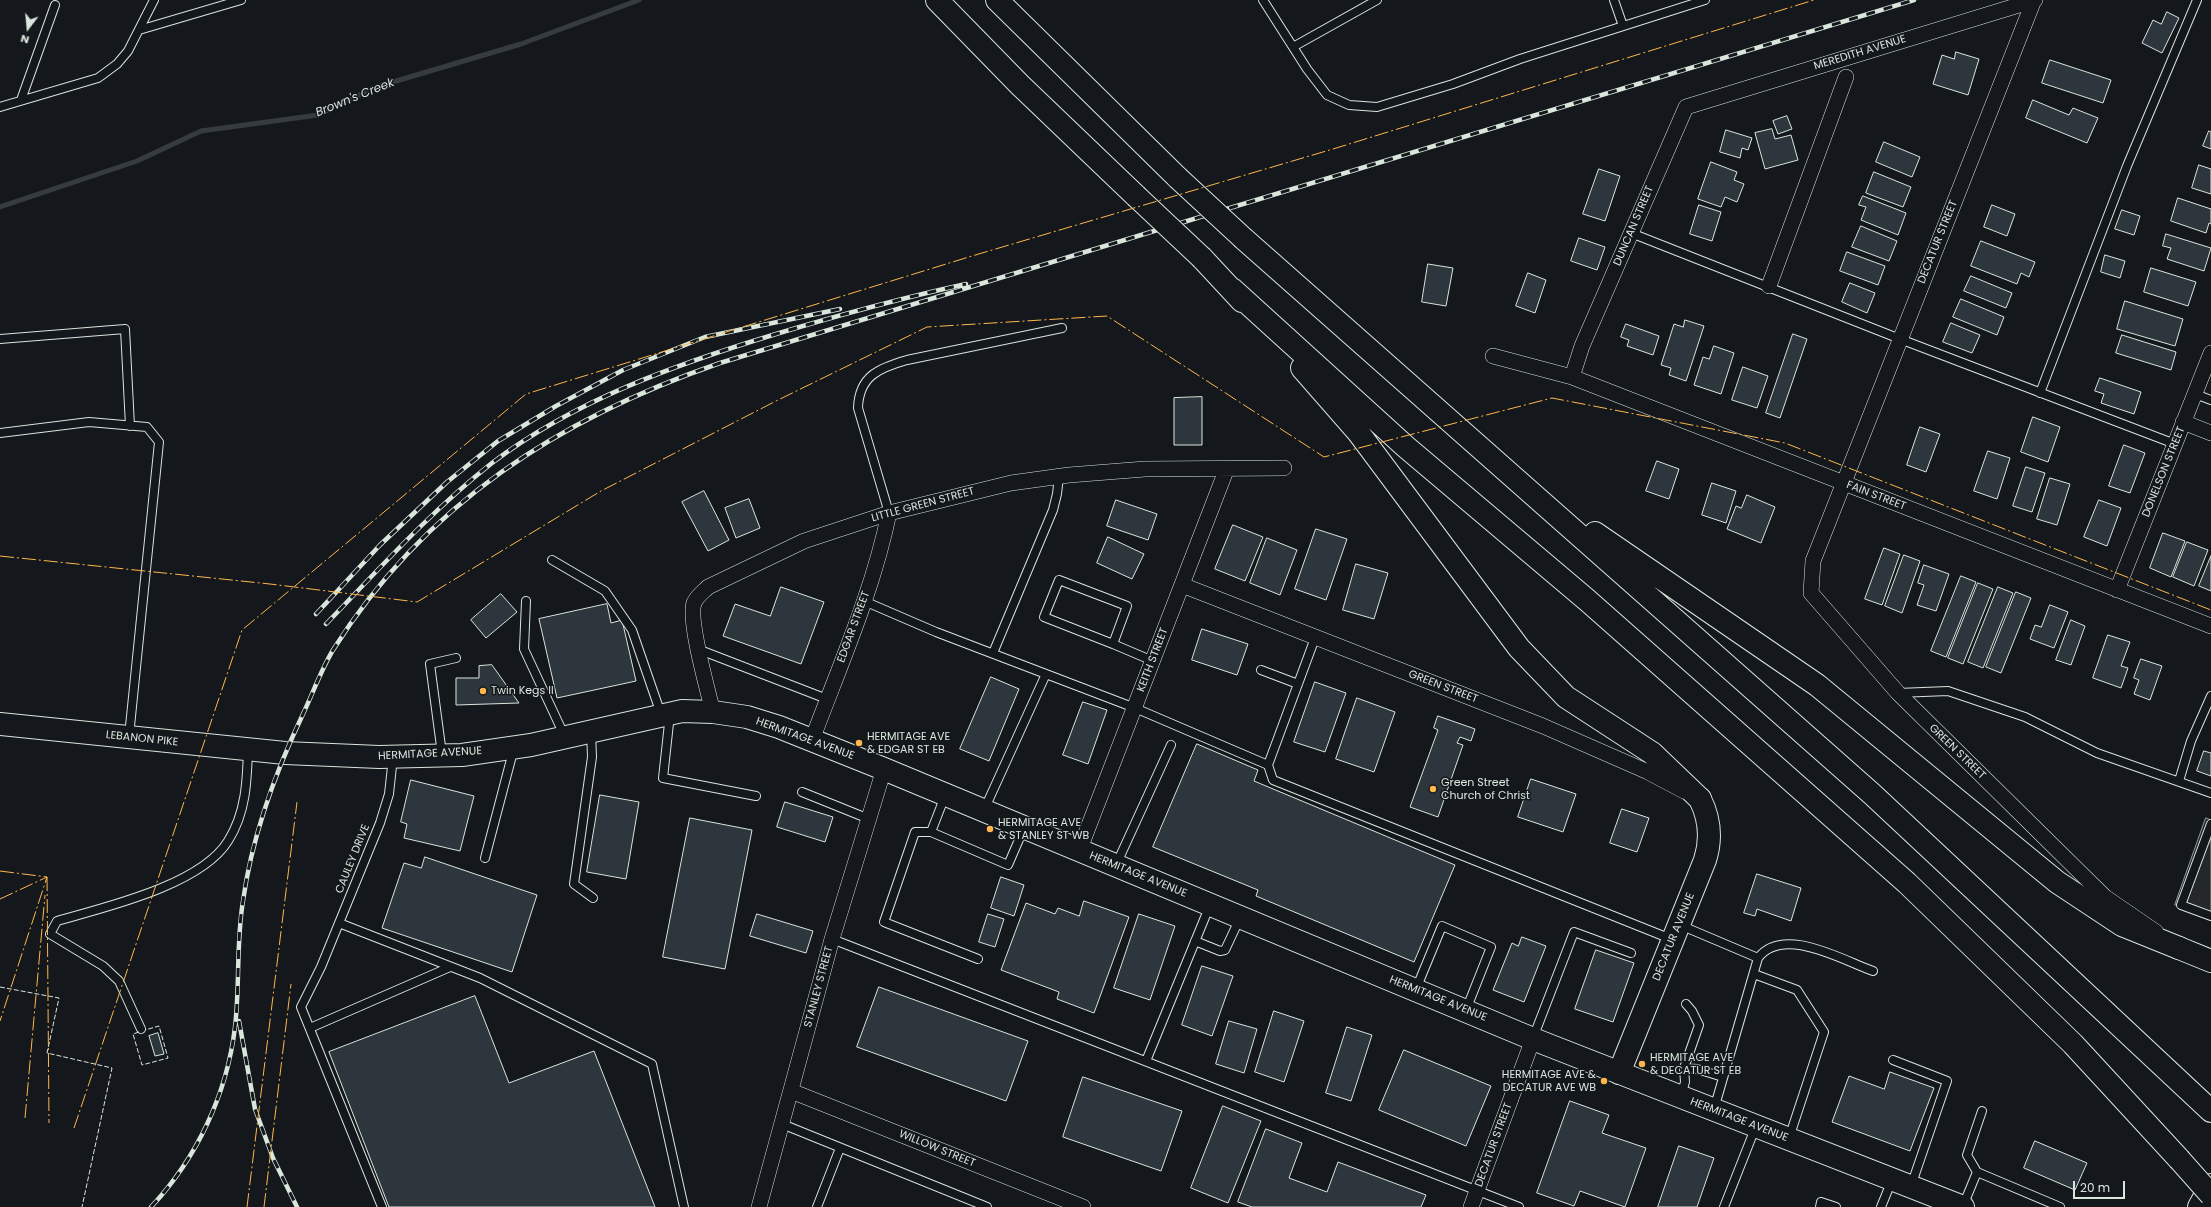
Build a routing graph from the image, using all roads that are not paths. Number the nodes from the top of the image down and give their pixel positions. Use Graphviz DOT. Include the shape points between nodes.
graph roads {
  1 [pos="154,0"];
  2 [pos="241,0"];
  3 [pos="937,0"];
  4 [pos="997,0"];
  5 [pos="1263,0"];
  6 [pos="1376,0"];
  7 [pos="1614,0"];
  8 [pos="1705,0"];
  9 [pos="2034,0"];
  10 [pos="2197,0"];
  11 [pos="55,5"];
  12 [pos="1623,26"];
  13 [pos="139,30"];
  14 [pos="1293,47"];
  15 [pos="1846,78"];
  16 [pos="21,100"];
  17 [pos="0,107"];
  18 [pos="1686,107"];
  19 [pos="1631,233"];
  20 [pos="1768,286"];
  21 [pos="1232,289"];
  22 [pos="1062,328"];
  23 [pos="0,339"];
  24 [pos="1900,339"];
  25 [pos="2211,353"];
  26 [pos="1493,356"];
  27 [pos="1572,377"];
  28 [pos="2040,393"];
  29 [pos="2195,394"];
  30 [pos="2211,400"];
  31 [pos="2184,422"];
  32 [pos="130,426"];
  33 [pos="0,433"];
  34 [pos="2211,433"];
  35 [pos="2175,444"];
  36 [pos="1227,468"];
  37 [pos="1284,468"];
  38 [pos="1508,473"];
  39 [pos="1059,476"];
  40 [pos="1843,483"];
  41 [pos="890,513"];
  42 [pos="552,560"];
  43 [pos="1182,586"];
  44 [pos="2117,590"];
  45 [pos="526,601"];
  46 [pos="864,601"];
  47 [pos="2211,626"];
  48 [pos="1315,638"];
  49 [pos="1113,644"];
  50 [pos="700,650"];
  51 [pos="994,654"];
  52 [pos="456,658"];
  53 [pos="1153,661"];
  54 [pos="1261,670"];
  55 [pos="1046,674"];
  56 [pos="1298,684"];
  57 [pos="1898,693"];
  58 [pos="2211,696"];
  59 [pos="827,699"];
  60 [pos="1135,708"];
  61 [pos="713,712"];
  62 [pos="666,714"];
  63 [pos="0,724"];
  64 [pos="590,732"];
  65 [pos="129,737"];
  66 [pos="565,737"];
  67 [pos="812,740"];
  68 [pos="1171,745"];
  69 [pos="514,748"];
  70 [pos="248,749"];
  71 [pos="285,753"];
  72 [pos="442,755"];
  73 [pos="393,756"];
  74 [pos="1268,765"];
  75 [pos="884,769"];
  76 [pos="2179,781"];
  77 [pos="802,792"];
  78 [pos="2211,793"];
  79 [pos="945,794"];
  80 [pos="756,796"];
  81 [pos="1700,799"];
  82 [pos="983,810"];
  83 [pos="869,819"];
  84 [pos="2211,825"];
  85 [pos="1024,828"];
  86 [pos="931,832"];
  87 [pos="1079,851"];
  88 [pos="485,858"];
  89 [pos="1116,866"];
  90 [pos="593,898"];
  91 [pos="1210,905"];
  92 [pos="2211,916"];
  93 [pos="1240,917"];
  94 [pos="340,923"];
  95 [pos="1676,932"];
  96 [pos="832,939"];
  97 [pos="1195,941"];
  98 [pos="2179,948"];
  99 [pos="1631,953"];
  100 [pos="1758,958"];
  101 [pos="978,959"];
  102 [pos="2211,961"];
  103 [pos="450,967"];
  104 [pos="1873,972"];
  105 [pos="1754,974"];
  106 [pos="1415,990"];
  107 [pos="1686,1004"];
  108 [pos="1466,1011"];
  109 [pos="310,1028"];
  110 [pos="141,1029"];
  111 [pos="1533,1038"];
  112 [pos="1893,1060"];
  113 [pos="1146,1061"];
  114 [pos="1684,1068"];
  115 [pos="1619,1073"];
  116 [pos="1723,1077"];
  117 [pos="791,1091"];
  118 [pos="1681,1097"];
  119 [pos="2206,1107"];
  120 [pos="1714,1110"];
  121 [pos="1982,1111"];
  122 [pos="782,1124"];
  123 [pos="1756,1126"];
  124 [pos="1788,1139"];
  125 [pos="840,1148"];
  126 [pos="1977,1172"];
  127 [pos="1902,1183"];
  128 [pos="2211,1184"];
  129 [pos="1477,1190"];
  130 [pos="2211,1195"];
  131 [pos="382,1207"];
  132 [pos="684,1207"];
  133 [pos="759,1207"];
  134 [pos="817,1207"];
  135 [pos="987,1207"];
  136 [pos="1083,1207"];
  137 [pos="1471,1207"];
  138 [pos="1519,1207"];
  139 [pos="1724,1207"];
  140 [pos="1820,1207"];
  141 [pos="1836,1207"];
  142 [pos="1881,1207"];
  143 [pos="1963,1207"];
  144 [pos="2060,1207"];
  145 [pos="2199,1207"];
  1 -- 13 [label="lane"];
  2 -- 13 [label="lane"];
  3 -- 21 [label="main road, bridge" via="1020,85"];
  4 -- 38 [label="main road, bridge" via="1178,178"];
  5 -- 14 [label="lane"];
  6 -- 14 [label="lane"];
  7 -- 12 [label="lane"];
  8 -- 12 [label="lane"];
  9 -- 18 [label="street, MEREDITH AVENUE"];
  9 -- 24 [label="street, DECATUR STREET"];
  10 -- 28 [label="lane" via="2126,166"];
  11 -- 16 [label="lane"];
  12 -- 14 [label="lane" via="1377,107 1349,105 1327,95"];
  13 -- 16 [label="lane" via="128,51 117,64 98,78"];
  15 -- 20 [label="street"];
  16 -- 17 [label="lane"];
  18 -- 19 [label="street, DUNCAN STREET"];
  19 -- 20 [label="lane"];
  19 -- 27 [label="street, DUNCAN STREET" via="1582,346"];
  20 -- 24 [label="lane"];
  21 -- 81 [label="main road" via="1358,432 1519,648 1566,697 1652,753"];
  21 -- 130 [label="main road, bridge" via="1406,447 1588,600 1907,883 2072,1044"];
  22 -- 41 [label="lane" via="907,360 886,366 864,383 858,395 858,408"];
  23 -- 32 [label="lane" via="125,329"];
  24 -- 28 [label="lane"];
  24 -- 40 [label="street, DECATUR STREET"];
  25 -- 29 [label="street, DONELSON STREET"];
  26 -- 27 [label="street, FAIN STREET"];
  27 -- 40 [label="street, FAIN STREET"];
  28 -- 35 [label="lane"];
  29 -- 30 [label="lane"];
  29 -- 31 [label="street, DONELSON STREET"];
  31 -- 34 [label="street"];
  31 -- 35 [label="street, DONELSON STREET"];
  32 -- 33 [label="lane" via="88,422"];
  32 -- 65 [label="lane" via="147,427 160,442"];
  35 -- 44 [label="street, DONELSON STREET"];
  36 -- 37 [label="street, LITTLE GREEN STREET"];
  36 -- 39 [label="street, LITTLE GREEN STREET" via="1145,469"];
  36 -- 43 [label="street, KEITH STREET"];
  38 -- 98 [label="main road" via="1817,685 2057,882 2122,925"];
  38 -- 119 [label="main road" via="1866,789"];
  39 -- 41 [label="street, LITTLE GREEN STREET" via="1004,484"];
  39 -- 51 [label="lane" via="1053,510"];
  40 -- 44 [label="street, FAIN STREET"];
  40 -- 57 [label="street, GREEN STREET" via="1813,561 1811,593"];
  41 -- 46 [label="street, EDGAR STREET" via="883,544"];
  41 -- 50 [label="street, LITTLE GREEN STREET" via="804,541 708,587 697,597 694,605 694,621"];
  42 -- 62 [label="lane" via="605,591 632,630"];
  43 -- 48 [label="street, GREEN STREET"];
  43 -- 53 [label="street, KEITH STREET"];
  44 -- 47 [label="street, FAIN STREET"];
  45 -- 66 [label="lane" via="524,649"];
  46 -- 51 [label="lane"];
  46 -- 59 [label="street, EDGAR STREET"];
  48 -- 56 [label="lane"];
  48 -- 81 [label="street, GREEN STREET" via="1543,726 1648,772"];
  49 -- 49 [label="lane" via="1127,606 1059,580 1044,617"];
  49 -- 53 [label="lane"];
  50 -- 59 [label="lane"];
  50 -- 61 [label="street, LITTLE GREEN STREET"];
  51 -- 55 [label="lane"];
  52 -- 72 [label="lane" via="430,664"];
  53 -- 60 [label="street, KEITH STREET"];
  54 -- 56 [label="lane"];
  55 -- 60 [label="lane"];
  55 -- 82 [label="lane"];
  56 -- 74 [label="lane"];
  57 -- 76 [label="lane" via="1948,691 2025,717 2097,752"];
  57 -- 98 [label="street, GREEN STREET" via="2106,897"];
  58 -- 76 [label="lane" via="2191,742"];
  59 -- 67 [label="street, EDGAR STREET"];
  60 -- 74 [label="lane"];
  60 -- 87 [label="street, KEITH STREET"];
  61 -- 62 [label="main road, HERMITAGE AVENUE" via="682,711"];
  61 -- 67 [label="main road, HERMITAGE AVENUE" via="747,717"];
  62 -- 64 [label="main road, HERMITAGE AVENUE"];
  62 -- 80 [label="lane" via="663,778"];
  63 -- 65 [label="main road, LEBANON PIKE"];
  64 -- 66 [label="main road, HERMITAGE AVENUE"];
  64 -- 90 [label="lane" via="592,757 574,884"];
  65 -- 70 [label="main road, LEBANON PIKE"];
  66 -- 69 [label="main road, HERMITAGE AVENUE"];
  67 -- 75 [label="main road, HERMITAGE AVENUE"];
  68 -- 89 [label="lane"];
  69 -- 72 [label="main road, HERMITAGE AVENUE"];
  69 -- 88 [label="lane"];
  70 -- 71 [label="main road, LEBANON PIKE"];
  70 -- 110 [label="lane" via="244,803 237,823 228,842 203,868 146,894 57,921 50,934 103,966 119,981"];
  71 -- 73 [label="main road, HERMITAGE AVENUE"];
  72 -- 73 [label="main road, HERMITAGE AVENUE"];
  73 -- 94 [label="lane, CAULEY DRIVE" via="389,794 380,823"];
  74 -- 95 [label="lane" via="1273,780"];
  75 -- 79 [label="main road, HERMITAGE AVENUE"];
  75 -- 83 [label="street, STANLEY STREET"];
  76 -- 78 [label="lane"];
  77 -- 83 [label="lane"];
  79 -- 82 [label="main road, HERMITAGE AVENUE"];
  79 -- 86 [label="lane"];
  81 -- 95 [label="main road, DECATUR AVENUE" via="1708,821 1709,844"];
  82 -- 85 [label="main road, HERMITAGE AVENUE"];
  83 -- 96 [label="street, STANLEY STREET"];
  84 -- 92 [label="lane" via="2181,905"];
  85 -- 86 [label="lane" via="1008,865"];
  85 -- 87 [label="main road, HERMITAGE AVENUE"];
  86 -- 101 [label="lane" via="915,832 884,922"];
  87 -- 89 [label="main road, HERMITAGE AVENUE"];
  89 -- 91 [label="main road, HERMITAGE AVENUE"];
  91 -- 93 [label="main road, HERMITAGE AVENUE"];
  91 -- 97 [label="lane"];
  93 -- 97 [label="lane" via="1225,950 1220,951"];
  93 -- 106 [label="main road, HERMITAGE AVENUE"];
  94 -- 103 [label="lane"];
  94 -- 109 [label="lane, CAULEY DRIVE" via="301,1007"];
  95 -- 100 [label="lane"];
  95 -- 115 [label="main road, DECATUR AVENUE"];
  96 -- 113 [label="lane"];
  96 -- 117 [label="street, STANLEY STREET"];
  97 -- 113 [label="lane"];
  98 -- 102 [label="main road, GREEN STREET"];
  99 -- 111 [label="lane" via="1574,932"];
  100 -- 104 [label="lane" via="1764,951 1776,945 1799,943"];
  100 -- 105 [label="lane"];
  103 -- 109 [label="lane"];
  103 -- 132 [label="lane" via="480,978 652,1064"];
  105 -- 116 [label="lane"];
  105 -- 124 [label="lane" via="1797,990 1824,1032"];
  106 -- 108 [label="main road, HERMITAGE AVENUE"];
  106 -- 108 [label="lane" via="1442,926 1492,947"];
  107 -- 114 [label="lane" via="1699,1025"];
  108 -- 111 [label="main road, HERMITAGE AVENUE"];
  109 -- 131 [label="lane, CAULEY DRIVE"];
  111 -- 115 [label="main road, HERMITAGE AVENUE"];
  111 -- 129 [label="street, DECATUR STREET"];
  112 -- 127 [label="lane" via="1948,1081"];
  113 -- 129 [label="lane"];
  114 -- 116 [label="lane"];
  114 -- 118 [label="lane" via="1685,1082"];
  115 -- 118 [label="main road, HERMITAGE AVENUE"];
  116 -- 120 [label="lane"];
  117 -- 122 [label="street, STANLEY STREET"];
  117 -- 136 [label="street, WILLOW STREET"];
  118 -- 120 [label="main road, HERMITAGE AVENUE"];
  120 -- 123 [label="main road, HERMITAGE AVENUE"];
  121 -- 126 [label="lane" via="1967,1155"];
  122 -- 125 [label="lane"];
  122 -- 133 [label="street, STANLEY STREET"];
  123 -- 124 [label="main road, HERMITAGE AVENUE"];
  123 -- 139 [label="lane"];
  124 -- 127 [label="main road, HERMITAGE AVENUE"];
  125 -- 134 [label="lane"];
  125 -- 135 [label="lane"];
  126 -- 143 [label="lane"];
  126 -- 144 [label="lane"];
  127 -- 142 [label="lane"];
  127 -- 143 [label="main road, HERMITAGE AVENUE"];
  128 -- 145 [label="main road"];
  129 -- 137 [label="street, DECATUR STREET"];
  129 -- 138 [label="lane"];
  140 -- 141 [label="lane" via="1821,1202"];
}
